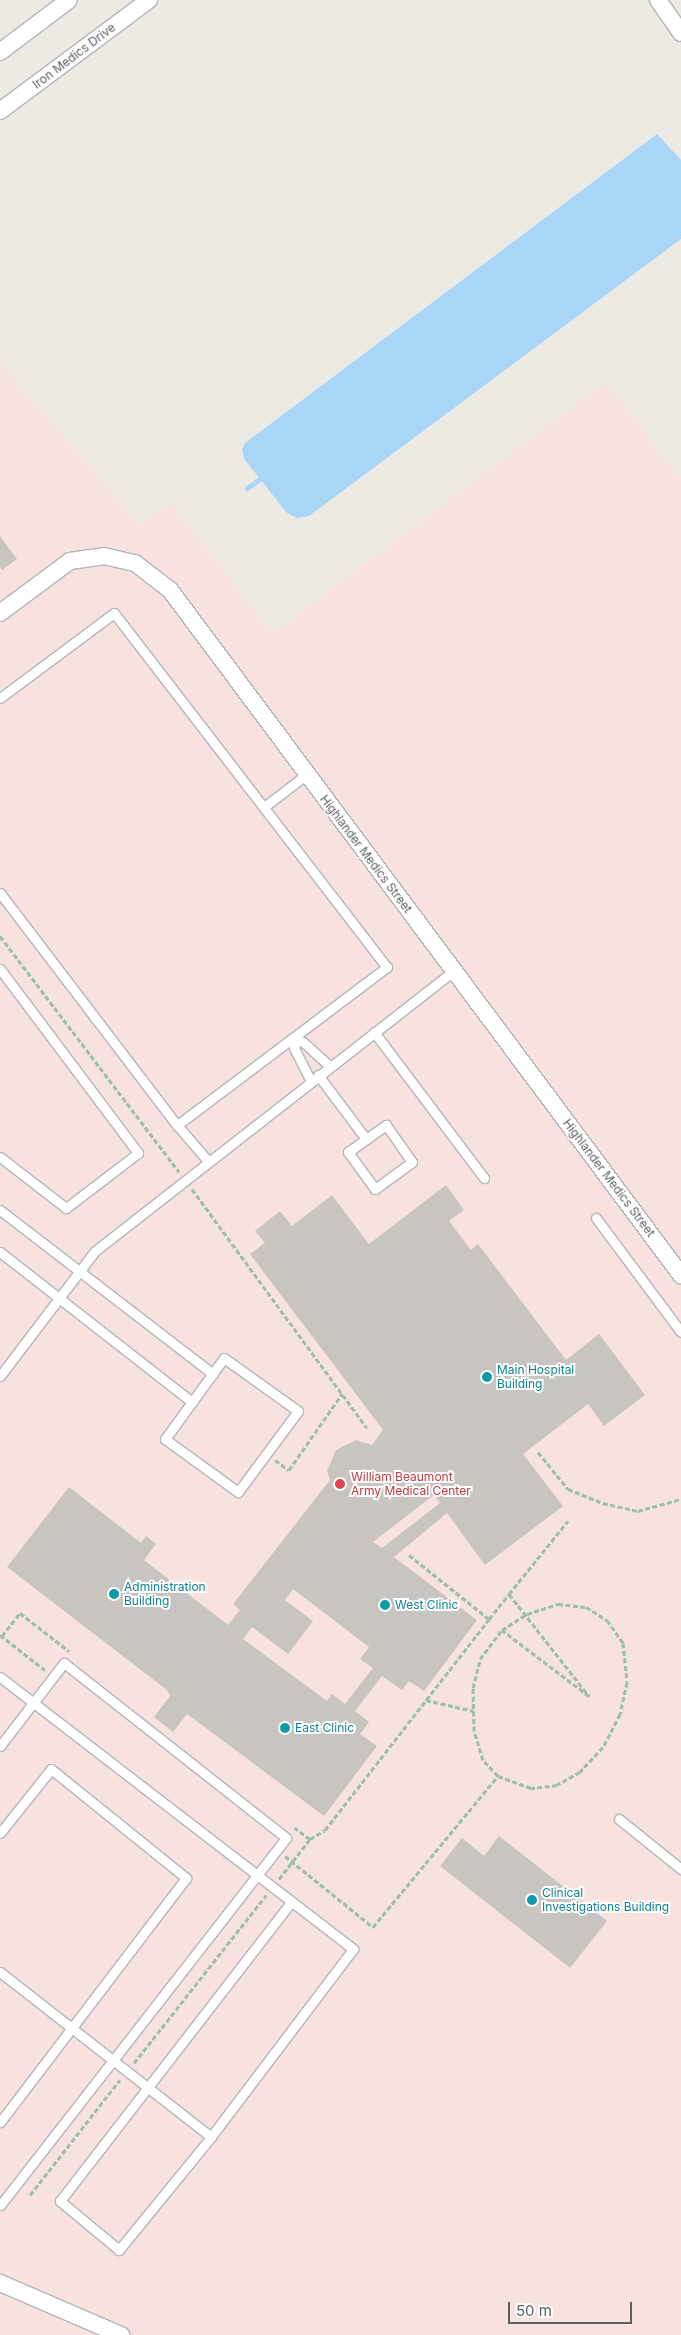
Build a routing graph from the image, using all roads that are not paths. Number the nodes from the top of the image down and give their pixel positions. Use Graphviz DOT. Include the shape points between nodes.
graph roads {
  1 [pos="69,0"];
  2 [pos="148,0"];
  3 [pos="658,0"];
  4 [pos="681,33"];
  5 [pos="0,52"];
  6 [pos="0,111"];
  7 [pos="0,613"];
  8 [pos="0,698"];
  9 [pos="307,774"];
  10 [pos="264,807"];
  11 [pos="0,893"];
  12 [pos="0,969"];
  13 [pos="454,971"];
  14 [pos="374,1032"];
  15 [pos="295,1039"];
  16 [pos="330,1066"];
  17 [pos="315,1078"];
  18 [pos="177,1125"];
  19 [pos="366,1139"];
  20 [pos="0,1157"];
  21 [pos="208,1161"];
  22 [pos="484,1178"];
  23 [pos="0,1210"];
  24 [pos="596,1218"];
  25 [pos="0,1252"];
  26 [pos="80,1271"];
  27 [pos="681,1275"];
  28 [pos="60,1298"];
  29 [pos="681,1332"];
  30 [pos="213,1374"];
  31 [pos="0,1375"];
  32 [pos="192,1402"];
  33 [pos="0,1677"];
  34 [pos="33,1702"];
  35 [pos="0,1746"];
  36 [pos="619,1819"];
  37 [pos="0,1833"];
  38 [pos="681,1869"];
  39 [pos="256,1876"];
  40 [pos="291,1902"];
  41 [pos="0,1972"];
  42 [pos="73,2028"];
  43 [pos="113,2060"];
  44 [pos="148,2086"];
  45 [pos="0,2122"];
  46 [pos="211,2137"];
  47 [pos="0,2205"];
  48 [pos="0,2283"];
  49 [pos="121,2335"];
  1 -- 5 [label="street"];
  2 -- 6 [label="street, Iron Medics Drive"];
  3 -- 4 [label="street"];
  7 -- 9 [label="street, Highlander Medics Street" via="70,561 104,556 135,563 170,590"];
  8 -- 10 [label="lane" via="114,613"];
  9 -- 10 [label="lane"];
  9 -- 13 [label="street, Highlander Medics Street"];
  10 -- 15 [label="lane" via="387,967"];
  11 -- 18 [label="lane"];
  12 -- 20 [label="lane" via="138,1153 66,1208"];
  13 -- 14 [label="lane"];
  13 -- 27 [label="street, Highlander Medics Street"];
  14 -- 16 [label="lane"];
  14 -- 22 [label="lane"];
  15 -- 16 [label="lane" via="303,1042"];
  15 -- 17 [label="lane" via="294,1048"];
  15 -- 18 [label="lane"];
  16 -- 17 [label="lane"];
  17 -- 19 [label="lane"];
  17 -- 21 [label="lane"];
  18 -- 21 [label="lane"];
  19 -- 19 [label="lane" via="348,1152 375,1189 412,1162 386,1125"];
  21 -- 26 [label="lane" via="95,1251"];
  23 -- 26 [label="lane"];
  24 -- 29 [label="lane"];
  25 -- 28 [label="lane"];
  26 -- 28 [label="lane"];
  26 -- 30 [label="lane"];
  28 -- 31 [label="lane"];
  28 -- 32 [label="lane"];
  30 -- 32 [label="lane"];
  30 -- 32 [label="lane" via="224,1358 298,1411 238,1492 165,1439"];
  33 -- 34 [label="lane"];
  34 -- 35 [label="lane"];
  34 -- 39 [label="lane"];
  34 -- 39 [label="lane" via="64,1663 286,1838"];
  36 -- 38 [label="lane"];
  37 -- 42 [label="lane" via="50,1769 186,1878"];
  39 -- 40 [label="lane"];
  39 -- 43 [label="lane"];
  40 -- 44 [label="lane"];
  40 -- 46 [label="lane" via="354,1949"];
  41 -- 42 [label="lane"];
  42 -- 43 [label="lane"];
  42 -- 45 [label="lane"];
  43 -- 44 [label="lane"];
  43 -- 47 [label="lane"];
  44 -- 46 [label="lane"];
  44 -- 46 [label="lane" via="60,2201 119,2250"];
  48 -- 49 [label="street"];
}
